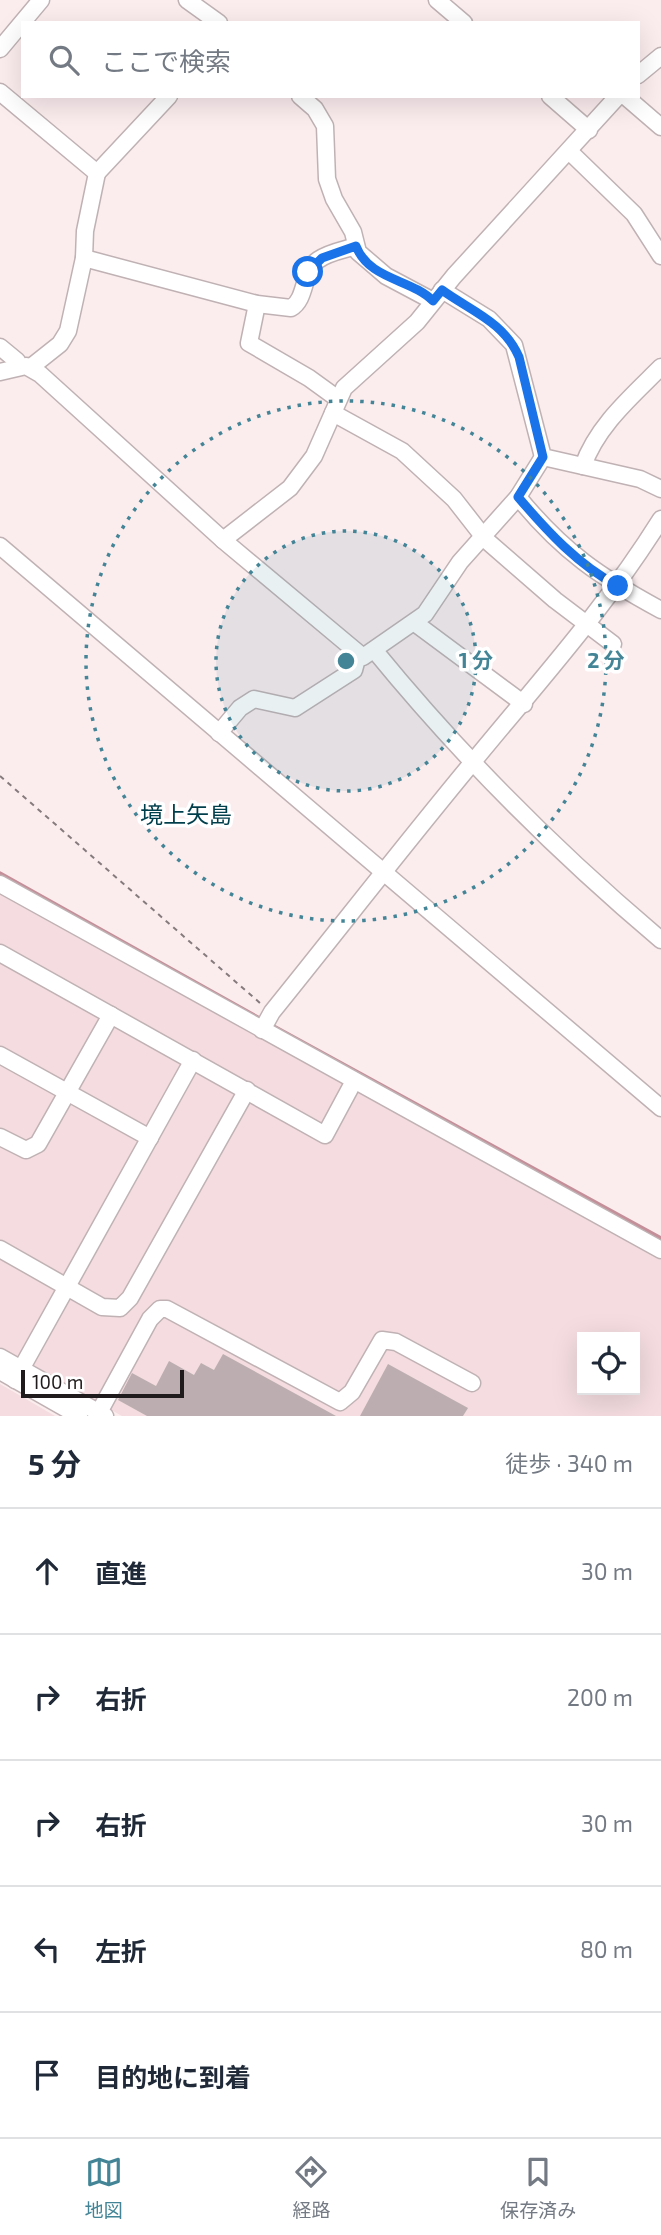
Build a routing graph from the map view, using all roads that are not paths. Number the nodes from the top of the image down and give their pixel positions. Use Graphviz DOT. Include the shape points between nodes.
graph roads {
  1 [pos="41,0"];
  2 [pos="187,0"];
  3 [pos="437,0"];
  4 [pos="23,21"];
  5 [pos="216,21"];
  6 [pos="462,21"];
  7 [pos="21,24"];
  8 [pos="0,49"];
  9 [pos="661,56"];
  10 [pos="640,73"];
  11 [pos="0,92"];
  12 [pos="167,98"];
  13 [pos="302,98"];
  14 [pos="552,98"];
  15 [pos="616,98"];
  16 [pos="627,98"];
  17 [pos="661,127"];
  18 [pos="589,130"];
  19 [pos="570,152"];
  20 [pos="97,173"];
  21 [pos="356,246"];
  22 [pos="661,256"];
  23 [pos="84,258"];
  24 [pos="438,296"];
  25 [pos="257,304"];
  26 [pos="0,347"];
  27 [pos="25,367"];
  28 [pos="661,367"];
  29 [pos="0,372"];
  30 [pos="335,406"];
  31 [pos="543,457"];
  32 [pos="583,466"];
  33 [pos="661,489"];
  34 [pos="518,497"];
  35 [pos="661,519"];
  36 [pos="481,536"];
  37 [pos="223,540"];
  38 [pos="0,546"];
  39 [pos="618,586"];
  40 [pos="661,610"];
  41 [pos="415,623"];
  42 [pos="587,626"];
  43 [pos="613,645"];
  44 [pos="375,651"];
  45 [pos="358,655"];
  46 [pos="524,704"];
  47 [pos="219,733"];
  48 [pos="473,762"];
  49 [pos="384,874"];
  50 [pos="0,884"];
  51 [pos="661,940"];
  52 [pos="0,953"];
  53 [pos="111,1015"];
  54 [pos="262,1030"];
  55 [pos="0,1055"];
  56 [pos="193,1060"];
  57 [pos="354,1081"];
  58 [pos="247,1090"];
  59 [pos="67,1092"];
  60 [pos="661,1108"];
  61 [pos="0,1137"];
  62 [pos="150,1138"];
  63 [pos="0,1249"];
  64 [pos="661,1250"];
  65 [pos="68,1286"];
  66 [pos="0,1357"];
  67 [pos="0,1371"];
  68 [pos="18,1374"];
  69 [pos="472,1383"];
  70 [pos="100,1415"];
  71 [pos="79,1416"];
  1 -- 4 [label="street"];
  2 -- 5 [label="street"];
  3 -- 6 [label="street"];
  7 -- 8 [label="street"];
  9 -- 10 [label="street"];
  11 -- 20 [label="street"];
  12 -- 20 [label="street"];
  13 -- 21 [label="street" via="324,126 327,178"];
  14 -- 18 [label="street"];
  15 -- 18 [label="street"];
  16 -- 17 [label="street"];
  18 -- 19 [label="street"];
  19 -- 22 [label="street" via="634,214"];
  19 -- 24 [label="street"];
  20 -- 23 [label="street"];
  21 -- 24 [label="street" via="361,256 386,276"];
  21 -- 25 [label="street" via="317,261 295,307"];
  23 -- 25 [label="street"];
  23 -- 27 [label="street" via="64,339"];
  24 -- 30 [label="street" via="402,337 352,379"];
  24 -- 31 [label="street" via="489,320 514,345"];
  25 -- 30 [label="street" via="249,343 300,372"];
  26 -- 27 [label="street"];
  27 -- 29 [label="street"];
  27 -- 37 [label="street"];
  28 -- 32 [label="street" via="611,419"];
  30 -- 36 [label="street" via="402,451 454,499"];
  30 -- 37 [label="street" via="314,456 298,479"];
  31 -- 32 [label="street"];
  31 -- 34 [label="street"];
  32 -- 33 [label="street" via="640,479"];
  34 -- 36 [label="street"];
  34 -- 39 [label="street" via="582,564"];
  35 -- 39 [label="street"];
  36 -- 41 [label="street"];
  36 -- 42 [label="street"];
  37 -- 45 [label="street"];
  38 -- 47 [label="street"];
  39 -- 40 [label="street"];
  39 -- 42 [label="street"];
  41 -- 44 [label="street"];
  41 -- 46 [label="street"];
  42 -- 43 [label="street"];
  42 -- 46 [label="street"];
  44 -- 45 [label="street"];
  44 -- 48 [label="street"];
  45 -- 47 [label="street" via="354,670 303,706 291,709 254,699"];
  46 -- 48 [label="street"];
  47 -- 49 [label="street"];
  48 -- 49 [label="street"];
  48 -- 51 [label="street"];
  49 -- 54 [label="street"];
  49 -- 60 [label="street"];
  50 -- 54 [label="street"];
  52 -- 53 [label="street"];
  53 -- 56 [label="street"];
  53 -- 59 [label="street"];
  54 -- 57 [label="street"];
  55 -- 59 [label="street"];
  56 -- 58 [label="street"];
  56 -- 62 [label="street"];
  57 -- 58 [label="street" via="326,1135"];
  57 -- 64 [label="street"];
  58 -- 65 [label="street" via="130,1298 120,1308 102,1307"];
  59 -- 61 [label="street" via="38,1144 26,1150"];
  59 -- 62 [label="street"];
  62 -- 65 [label="street"];
  63 -- 65 [label="street"];
  65 -- 68 [label="street"];
  66 -- 68 [label="street"];
  67 -- 68 [label="street"];
  68 -- 70 [label="street"];
  68 -- 71 [label="street"];
  69 -- 70 [label="street" via="396,1342 382,1340 352,1392 340,1402 160,1309 149,1319"];
}
